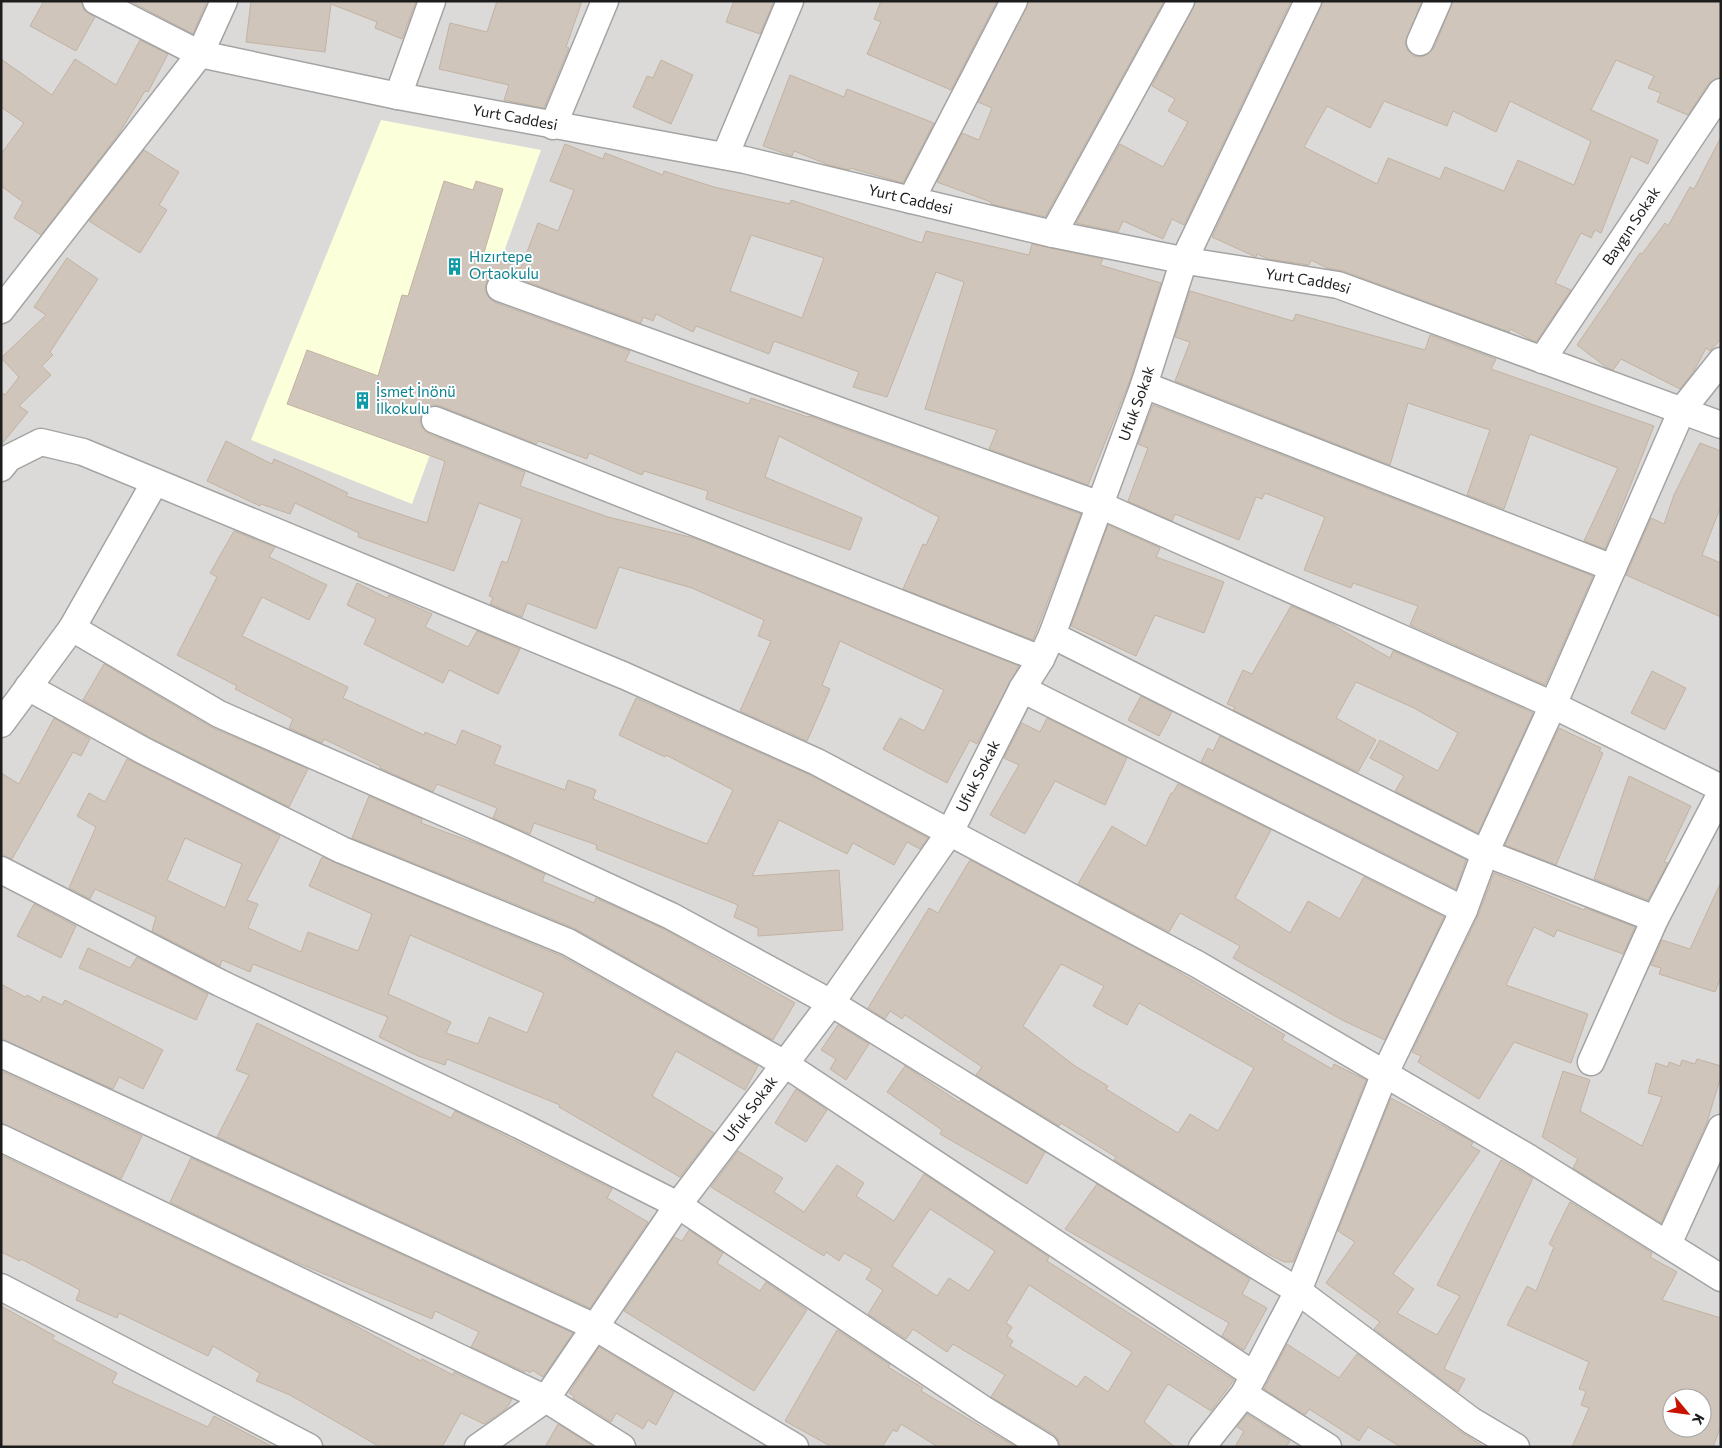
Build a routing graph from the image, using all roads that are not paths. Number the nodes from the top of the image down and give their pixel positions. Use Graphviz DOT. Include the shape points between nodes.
graph roads {
  1 [pos="96,1"];
  2 [pos="224,1"];
  3 [pos="432,1"];
  4 [pos="605,1"];
  5 [pos="790,1"];
  6 [pos="1014,1"];
  7 [pos="1181,1"];
  8 [pos="1308,1"];
  9 [pos="1438,1"];
  10 [pos="1420,42"];
  11 [pos="200,54"];
  12 [pos="1721,92"];
  13 [pos="398,96"];
  14 [pos="554,126"];
  15 [pos="725,156"];
  16 [pos="911,200"];
  17 [pos="1053,234"];
  18 [pos="1184,260"];
  19 [pos="500,288"];
  20 [pos="1,310"];
  21 [pos="1542,360"];
  22 [pos="1721,361"];
  23 [pos="1144,385"];
  24 [pos="1682,410"];
  25 [pos="435,420"];
  26 [pos="1721,425"];
  27 [pos="1,468"];
  28 [pos="155,482"];
  29 [pos="1100,505"];
  30 [pos="1613,568"];
  31 [pos="72,628"];
  32 [pos="1052,635"];
  33 [pos="1041,659"];
  34 [pos="28,687"];
  35 [pos="1022,689"];
  36 [pos="1553,704"];
  37 [pos="1,724"];
  38 [pos="1721,788"];
  39 [pos="1721,793"];
  40 [pos="950,832"];
  41 [pos="1485,853"];
  42 [pos="1,870"];
  43 [pos="1464,910"];
  44 [pos="1654,919"];
  45 [pos="831,1003"];
  46 [pos="1,1054"];
  47 [pos="1591,1062"];
  48 [pos="785,1064"];
  49 [pos="1384,1073"];
  50 [pos="1721,1128"];
  51 [pos="1,1138"];
  52 [pos="678,1205"];
  53 [pos="1668,1244"];
  54 [pos="1721,1278"];
  55 [pos="1,1287"];
  56 [pos="1298,1292"];
  57 [pos="595,1327"];
  58 [pos="1249,1384"];
  59 [pos="546,1399"];
  60 [pos="309,1447"];
  61 [pos="478,1447"];
  62 [pos="622,1447"];
  63 [pos="795,1447"];
  64 [pos="1045,1447"];
  65 [pos="1202,1447"];
  66 [pos="1328,1447"];
  67 [pos="1516,1447"];
  1 -- 11 [label="street, Yurt Caddesi"];
  2 -- 11 [label="street"];
  3 -- 13 [label="street"];
  4 -- 14 [label="street"];
  5 -- 15 [label="street"];
  6 -- 16 [label="street"];
  7 -- 17 [label="street"];
  8 -- 18 [label="street, Ufuk Sokak"];
  9 -- 10 [label="street"];
  11 -- 13 [label="street, Yurt Caddesi"];
  11 -- 20 [label="street"];
  12 -- 21 [label="street, Baygın Sokak"];
  13 -- 14 [label="street, Yurt Caddesi"];
  14 -- 15 [label="street, Yurt Caddesi"];
  15 -- 16 [label="street, Yurt Caddesi"];
  16 -- 17 [label="street, Yurt Caddesi"];
  17 -- 18 [label="street, Yurt Caddesi"];
  18 -- 21 [label="street, Yurt Caddesi" via="1338,285"];
  18 -- 23 [label="street, Ufuk Sokak"];
  19 -- 29 [label="street"];
  21 -- 24 [label="street, Yurt Caddesi"];
  22 -- 24 [label="street"];
  23 -- 29 [label="street, Ufuk Sokak"];
  23 -- 30 [label="street"];
  24 -- 26 [label="street, Yurt Caddesi"];
  24 -- 30 [label="street"];
  25 -- 33 [label="street"];
  27 -- 28 [label="street" via="9,458 42,442 83,452"];
  28 -- 31 [label="street"];
  28 -- 40 [label="street" via="625,676 817,762"];
  29 -- 32 [label="street, Ufuk Sokak"];
  29 -- 36 [label="street"];
  30 -- 36 [label="street"];
  31 -- 34 [label="street"];
  31 -- 45 [label="street" via="219,714 671,916"];
  32 -- 33 [label="street, Ufuk Sokak"];
  32 -- 41 [label="street"];
  33 -- 35 [label="street, Ufuk Sokak"];
  34 -- 37 [label="street"];
  34 -- 48 [label="street" via="144,751 342,850 568,942"];
  35 -- 40 [label="street, Ufuk Sokak"];
  35 -- 43 [label="street"];
  36 -- 38 [label="street"];
  36 -- 41 [label="street"];
  39 -- 44 [label="street"];
  40 -- 45 [label="street, Ufuk Sokak"];
  40 -- 49 [label="street" via="1197,964"];
  41 -- 43 [label="street"];
  41 -- 44 [label="street"];
  42 -- 52 [label="street" via="220,982 520,1125"];
  43 -- 49 [label="street"];
  44 -- 47 [label="street"];
  45 -- 48 [label="street, Ufuk Sokak"];
  45 -- 56 [label="street"];
  46 -- 57 [label="street"];
  48 -- 52 [label="street, Ufuk Sokak"];
  48 -- 58 [label="street"];
  49 -- 53 [label="street"];
  49 -- 56 [label="street"];
  50 -- 53 [label="street"];
  51 -- 59 [label="street"];
  52 -- 57 [label="street, Ufuk Sokak"];
  52 -- 64 [label="street"];
  53 -- 54 [label="street"];
  55 -- 60 [label="street"];
  56 -- 58 [label="street"];
  56 -- 67 [label="street" via="1472,1421"];
  57 -- 59 [label="street, Ufuk Sokak"];
  57 -- 63 [label="street"];
  58 -- 65 [label="street"];
  58 -- 66 [label="street"];
  59 -- 61 [label="street, Ufuk Sokak"];
  59 -- 62 [label="street"];
}
